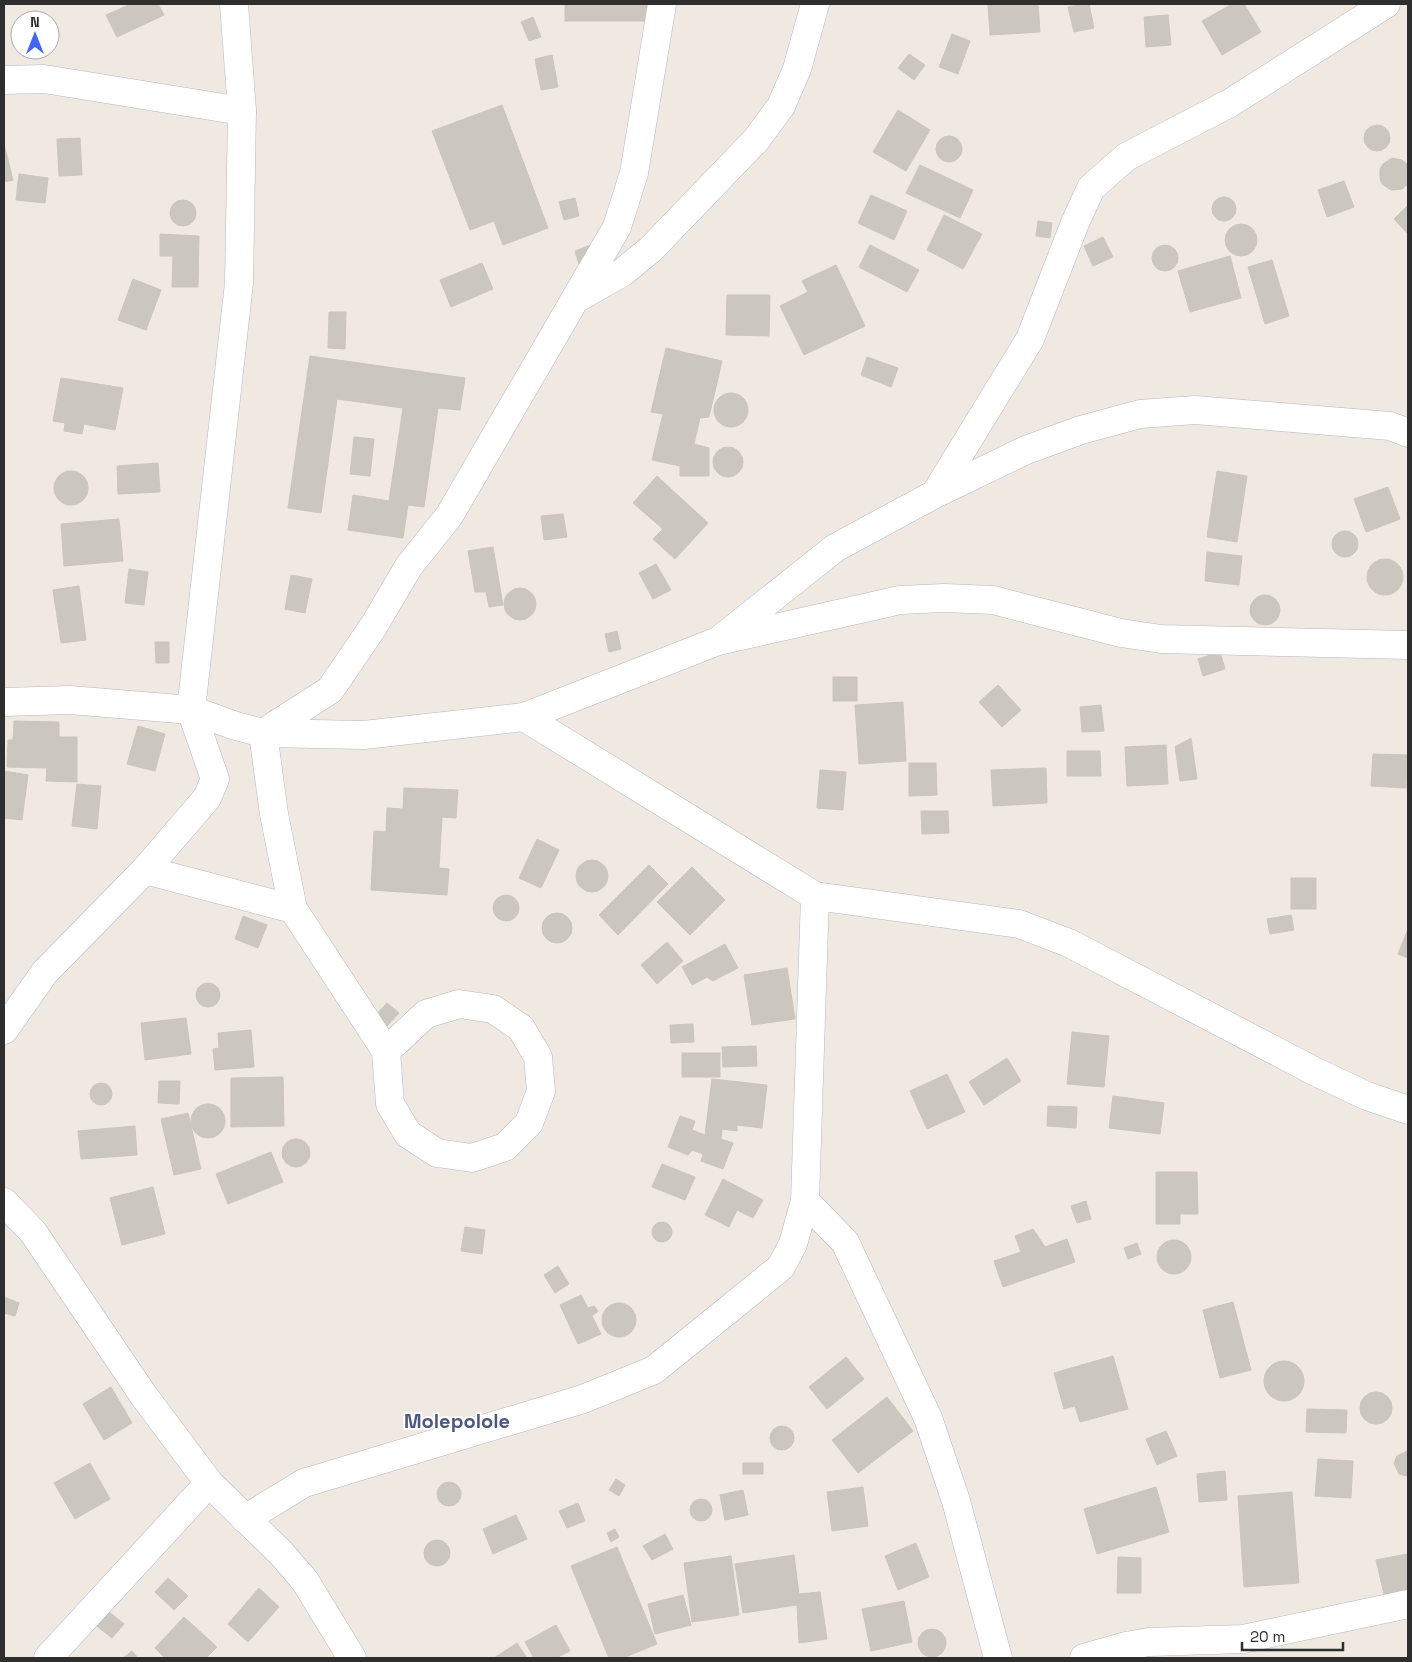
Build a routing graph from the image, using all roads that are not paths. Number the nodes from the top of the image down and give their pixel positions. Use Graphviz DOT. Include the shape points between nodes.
graph roads {
  1 [pos="234,4"];
  2 [pos="662,4"];
  3 [pos="815,4"];
  4 [pos="1384,4"];
  5 [pos="4,80"];
  6 [pos="242,111"];
  7 [pos="578,297"];
  8 [pos="1408,433"];
  9 [pos="935,494"];
  10 [pos="718,641"];
  11 [pos="1408,646"];
  12 [pos="4,702"];
  13 [pos="191,710"];
  14 [pos="524,717"];
  15 [pos="263,733"];
  16 [pos="145,870"];
  17 [pos="815,896"];
  18 [pos="293,909"];
  19 [pos="4,1030"];
  20 [pos="386,1051"];
  21 [pos="1408,1110"];
  22 [pos="805,1201"];
  23 [pos="4,1202"];
  24 [pos="209,1483"];
  25 [pos="245,1519"];
  26 [pos="1408,1604"];
  27 [pos="48,1658"];
  28 [pos="352,1658"];
  29 [pos="998,1658"];
  30 [pos="1084,1658"];
  1 -- 6 [label="street"];
  2 -- 7 [label="street" via="634,173 617,227"];
  3 -- 7 [label="street" via="797,69 781,106 756,140 651,249 623,272"];
  4 -- 9 [label="street" via="1230,103 1126,157 1091,188 1030,339"];
  5 -- 6 [label="street" via="44,80"];
  6 -- 13 [label="street" via="239,283"];
  7 -- 15 [label="street" via="449,516 409,566 330,690"];
  8 -- 9 [label="street" via="1390,426 1195,410 1140,414 1081,430 1026,450"];
  9 -- 10 [label="street" via="835,548"];
  10 -- 11 [label="street" via="900,600 944,598 993,600 1121,633 1161,639"];
  10 -- 14 [label="street"];
  12 -- 13 [label="street" via="70,700"];
  13 -- 15 [label="street"];
  13 -- 16 [label="street" via="216,778 207,798"];
  14 -- 15 [label="street" via="364,735"];
  14 -- 17 [label="street"];
  15 -- 18 [label="street" via="274,814"];
  16 -- 18 [label="street"];
  16 -- 19 [label="street" via="45,972"];
  17 -- 21 [label="street" via="1019,924 1069,942 1314,1071 1367,1096"];
  17 -- 22 [label="street"];
  18 -- 20 [label="street"];
  20 -- 20 [label="street" via="426,1014 459,1004 493,1009 521,1028 538,1057 541,1091 529,1123 505,1147 472,1158 437,1153 408,1134 390,1104"];
  22 -- 25 [label="street" via="793,1244 781,1267 654,1370 583,1399 304,1483"];
  22 -- 29 [label="street" via="845,1242 928,1418 956,1501"];
  23 -- 24 [label="street" via="33,1232 144,1396"];
  24 -- 25 [label="street"];
  24 -- 27 [label="street"];
  25 -- 28 [label="street" via="305,1581"];
  26 -- 30 [label="street" via="1243,1639 1149,1642"];
}
